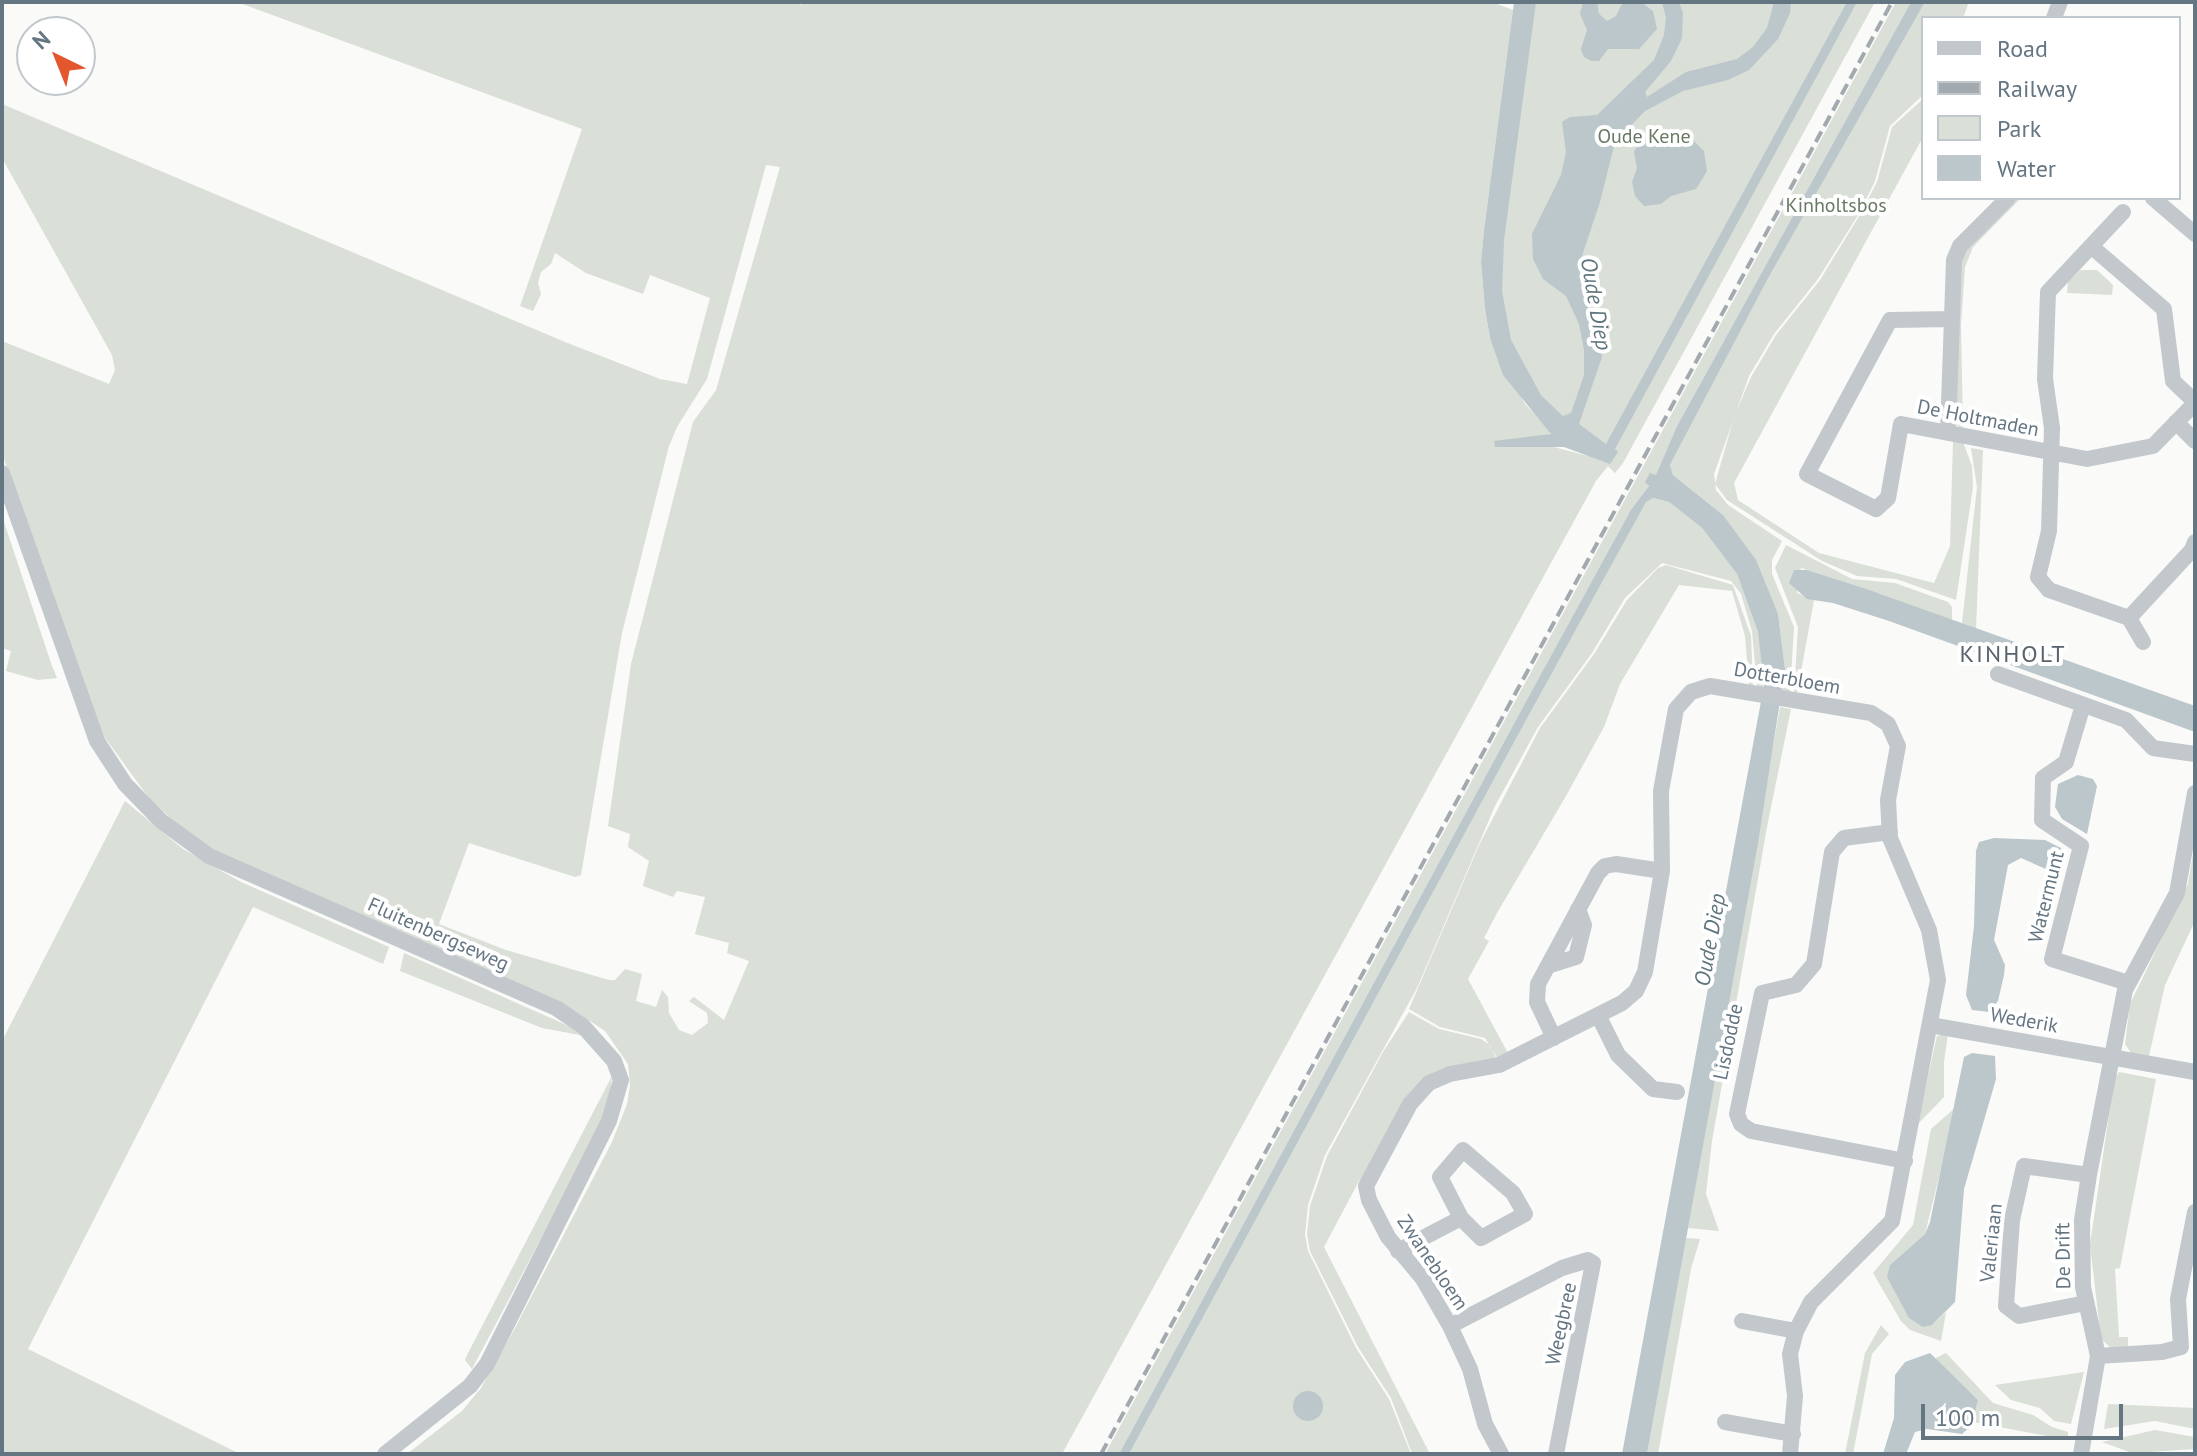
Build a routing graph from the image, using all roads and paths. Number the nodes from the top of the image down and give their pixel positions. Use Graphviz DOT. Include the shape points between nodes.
graph roads {
  1 [pos="2006,200"];
  2 [pos="2155,200"];
  3 [pos="2123,212"];
  4 [pos="2195,234"];
  5 [pos="2092,247"];
  6 [pos="1952,319"];
  7 [pos="2195,402"];
  8 [pos="2176,422"];
  9 [pos="1948,433"];
  10 [pos="2195,441"];
  11 [pos="2051,453"];
  12 [pos="2,473"];
  13 [pos="2195,542"];
  14 [pos="2129,618"];
  15 [pos="2143,642"];
  16 [pos="1998,674"];
  17 [pos="2083,705"];
  18 [pos="2195,754"];
  19 [pos="2195,793"];
  20 [pos="1890,832"];
  21 [pos="1662,871"];
  22 [pos="2128,983"];
  23 [pos="1598,1015"];
  24 [pos="1930,1025"];
  25 [pos="1554,1038"];
  26 [pos="2111,1056"];
  27 [pos="1499,1065"];
  28 [pos="2195,1072"];
  29 [pos="1677,1092"];
  30 [pos="1905,1161"];
  31 [pos="2089,1175"];
  32 [pos="2195,1212"];
  33 [pos="1461,1218"];
  34 [pos="1398,1251"];
  35 [pos="2086,1303"];
  36 [pos="1742,1321"];
  37 [pos="1450,1326"];
  38 [pos="1796,1331"];
  39 [pos="2188,1346"];
  40 [pos="2098,1356"];
  41 [pos="1725,1422"];
  42 [pos="1793,1434"];
  43 [pos="385,1454"];
  44 [pos="1501,1454"];
  45 [pos="1556,1454"];
  46 [pos="1790,1454"];
  47 [pos="2081,1454"];
  1 -- 6 [label="street" via="1956,252"];
  2 -- 4 [label="street"];
  3 -- 5 [label="street"];
  5 -- 7 [label="street" via="2164,309 2173,381"];
  5 -- 11 [label="street" via="2048,292 2045,379"];
  6 -- 9 [label="street"];
  6 -- 9 [label="street, De Holtmaden" via="1890,320 1807,474 1869,508 1881,508 1888,498 1901,424"];
  7 -- 8 [label="street, De Holtmaden"];
  8 -- 10 [label="street"];
  8 -- 11 [label="street, De Holtmaden" via="2153,446 2126,453 2087,459"];
  9 -- 11 [label="street, De Holtmaden"];
  11 -- 14 [label="street" via="2049,531 2040,583"];
  12 -- 43 [label="street, Fluitenbergseweg" via="97,741 125,784 161,821 209,856 556,1008 583,1026 614,1061 621,1080 609,1121 487,1364 470,1386"];
  13 -- 14 [label="street"];
  14 -- 15 [label="street"];
  16 -- 17 [label="street"];
  17 -- 18 [label="street" via="2126,720 2153,748"];
  17 -- 22 [label="street, Watermunt" via="2066,762 2043,778 2042,820 2081,846 2052,959"];
  19 -- 22 [label="street, De Drift" via="2177,893"];
  20 -- 21 [label="street, Dotterbloem" via="1888,800 1898,755 1893,730 1871,713 1703,687 1686,695 1676,709 1661,791"];
  20 -- 24 [label="street, Dotterbloem" via="1929,930 1938,980"];
  20 -- 30 [label="street, Lisdodde" via="1844,838 1832,852 1814,964 1796,985 1762,993 1737,1114 1751,1131"];
  21 -- 23 [label="street, Dotterbloem" via="1641,982 1628,999"];
  21 -- 25 [label="street" via="1605,866 1578,909 1584,925 1576,957 1548,966 1538,984 1537,1002"];
  22 -- 26 [label="street, De Drift"];
  23 -- 25 [label="street, Dotterbloem"];
  23 -- 29 [label="street" via="1618,1055 1653,1089"];
  24 -- 26 [label="street, Wederik"];
  24 -- 30 [label="street, Dotterbloem"];
  25 -- 27 [label="street, Dotterbloem"];
  26 -- 28 [label="street, Wederik"];
  26 -- 31 [label="street, De Drift"];
  27 -- 34 [label="street, Zwanebloem" via="1443,1076 1421,1088 1370,1175 1369,1200"];
  30 -- 38 [label="street" via="1892,1221 1811,1302"];
  31 -- 35 [label="street, De Drift" via="2082,1220"];
  31 -- 35 [label="street, Valeriaan" via="2024,1166 2012,1220 2006,1306 2019,1316"];
  32 -- 39 [label="street" via="2178,1299"];
  33 -- 33 [label="street" via="1440,1177 1463,1150 1513,1193 1525,1214 1481,1238"];
  33 -- 34 [label="street"];
  34 -- 37 [label="street, Zwanebloem" via="1423,1279"];
  35 -- 40 [label="street, De Drift"];
  36 -- 38 [label="street"];
  37 -- 44 [label="street, Zwanebloem"];
  37 -- 45 [label="street, Weegbree" via="1562,1268 1593,1263"];
  38 -- 42 [label="street" via="1790,1354"];
  39 -- 40 [label="street"];
  40 -- 47 [label="street, De Drift"];
  41 -- 42 [label="street"];
  42 -- 46 [label="street"];
}
